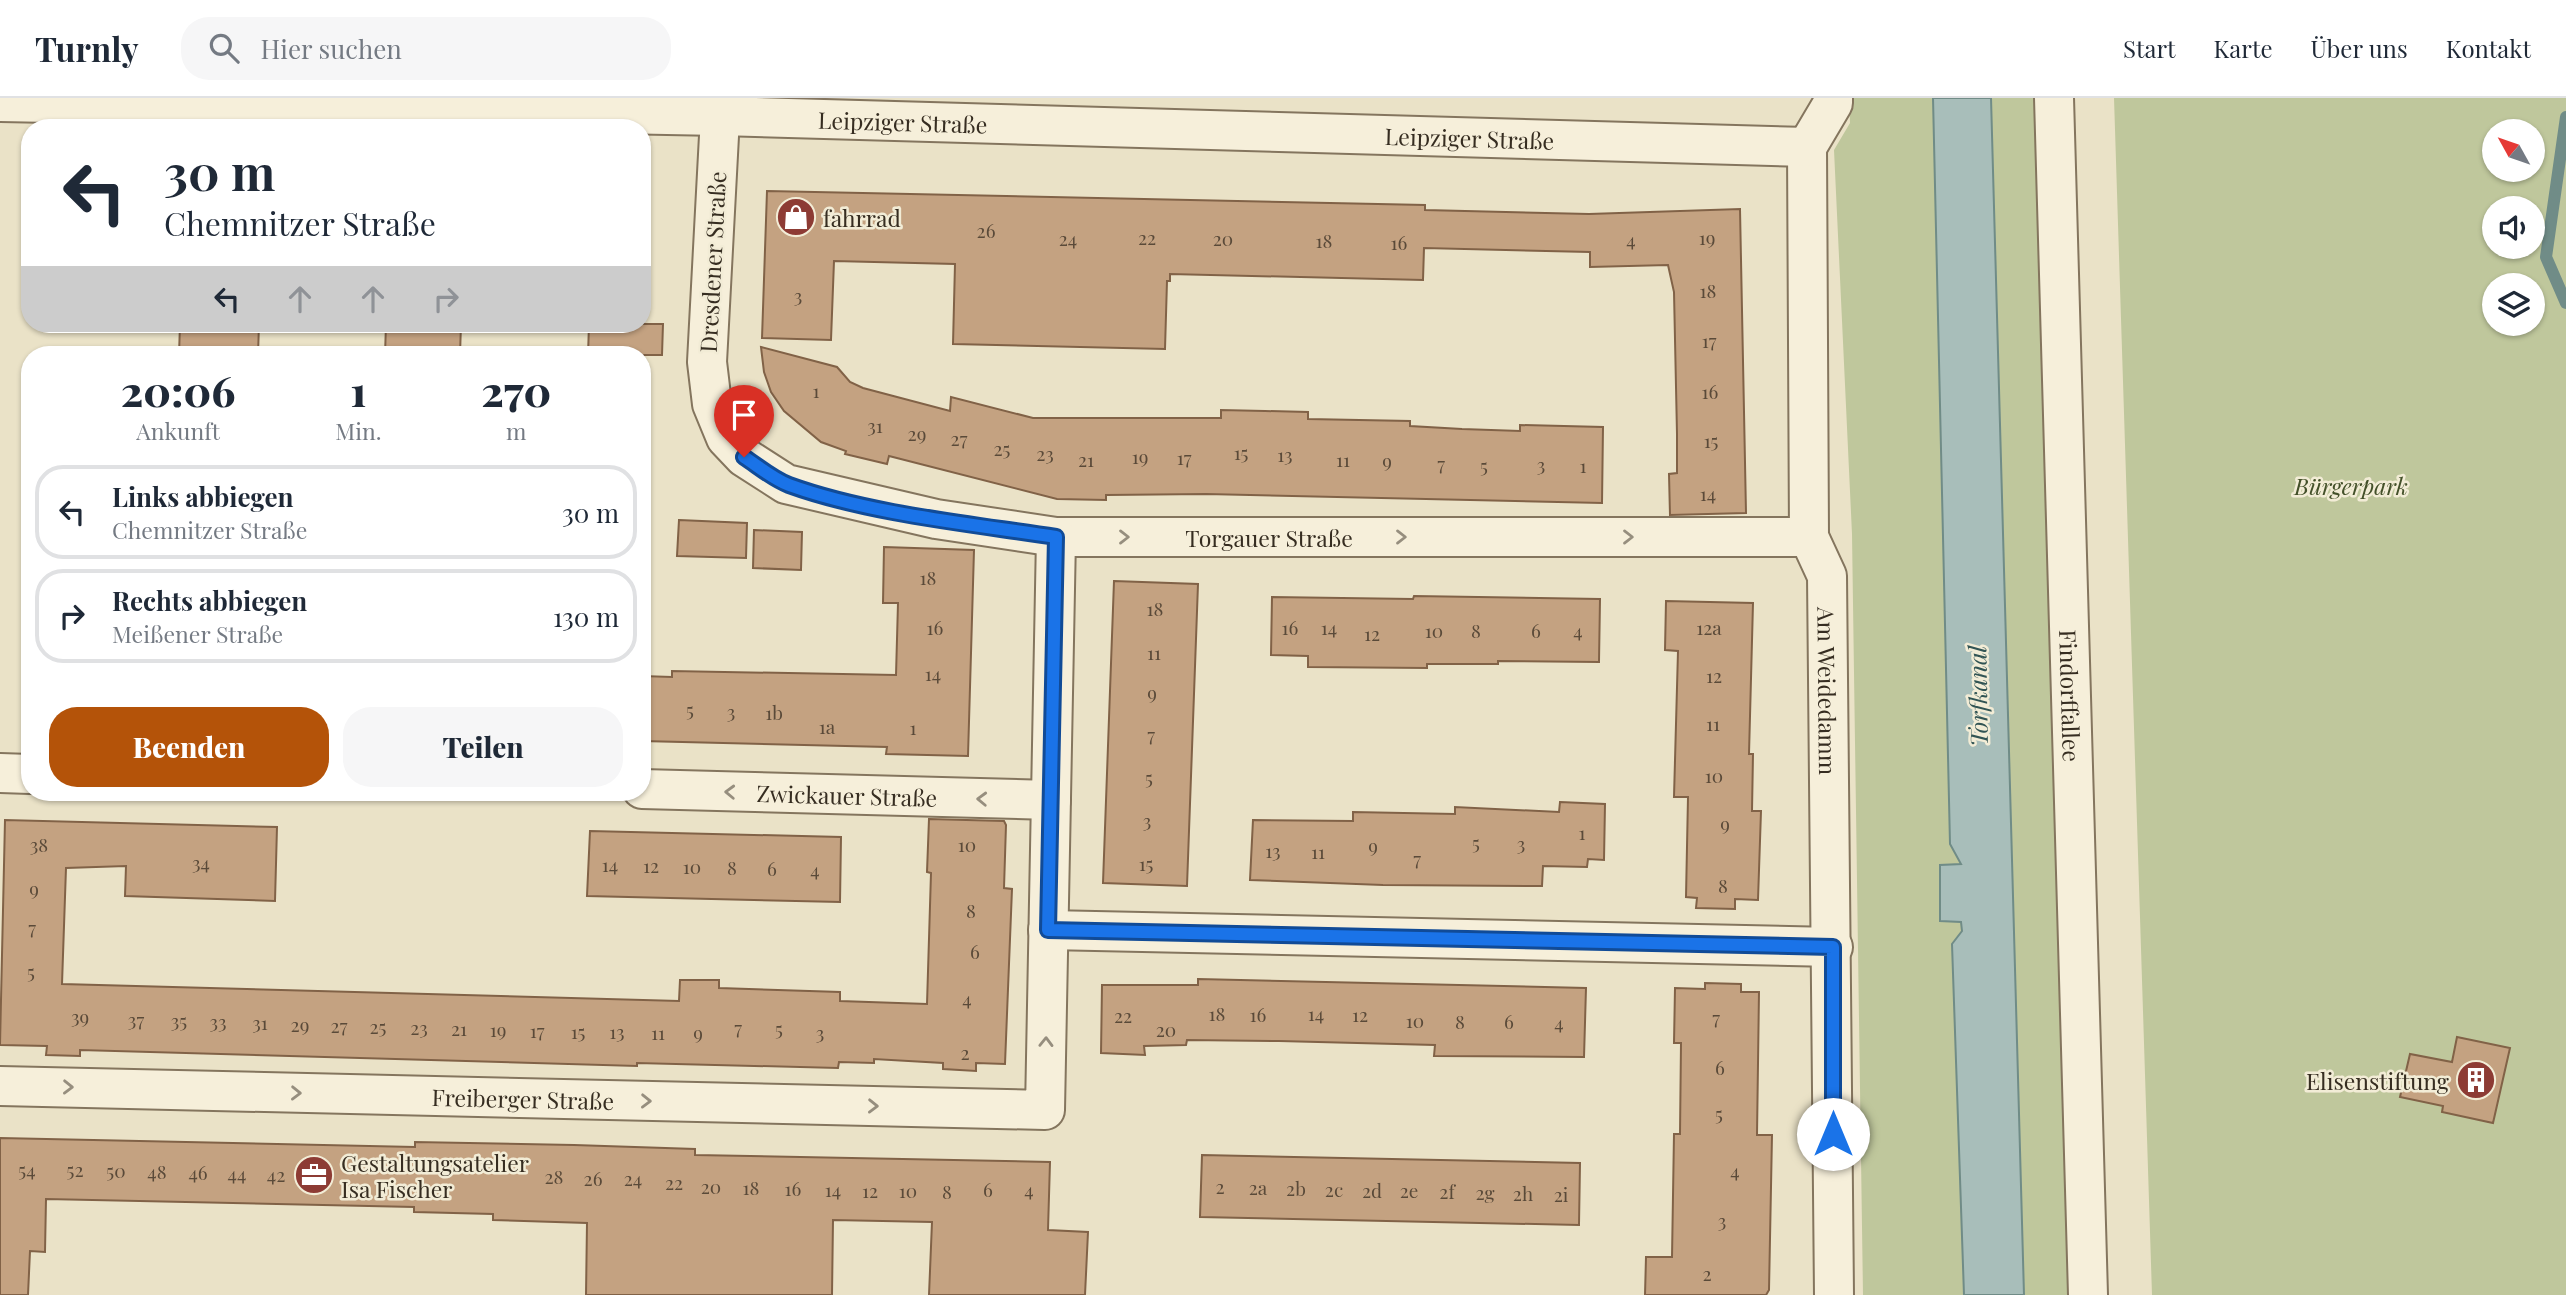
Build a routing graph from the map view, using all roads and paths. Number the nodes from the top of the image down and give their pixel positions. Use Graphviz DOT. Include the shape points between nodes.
graph roads {
  1 [pos="1833,98"];
  2 [pos="2054,98"];
  3 [pos="0,102"];
  4 [pos="720,107"];
  5 [pos="1807,147"];
  6 [pos="744,457"];
  7 [pos="1056,537"];
  8 [pos="1809,537"];
  9 [pos="0,774"];
  10 [pos="21,774"];
  11 [pos="651,789"];
  12 [pos="1051,800"];
  13 [pos="1048,930"];
  14 [pos="1833,947"];
  15 [pos="0,1086"];
  16 [pos="1834,1295"];
  17 [pos="2088,1295"];
  1 -- 5 [label="street"];
  2 -- 17 [label="street, Findorffallee"];
  3 -- 4 [label="street, Leipziger Straße"];
  4 -- 5 [label="street, Leipziger Straße"];
  4 -- 6 [label="street, Dresdener Straße" via="707,362 712,404 726,438"];
  5 -- 8 [label="street, Am Weidedamm"];
  6 -- 7 [label="street, Torgauer Straße" via="786,484 828,496 936,519"];
  7 -- 8 [label="street, Torgauer Straße, one-way"];
  7 -- 12 [label="street"];
  8 -- 14 [label="street, Am Weidedamm" via="1827,576"];
  9 -- 10 [label="street"];
  12 -- 11 [label="street, Zwickauer Straße, one-way"];
  12 -- 13 [label="street"];
  13 -- 14 [label="street"];
  15 -- 13 [label="street, Freiberger Straße, one-way" via="1045,1110"];
  14 -- 16 [label="street, Am Weidedamm"];
}
